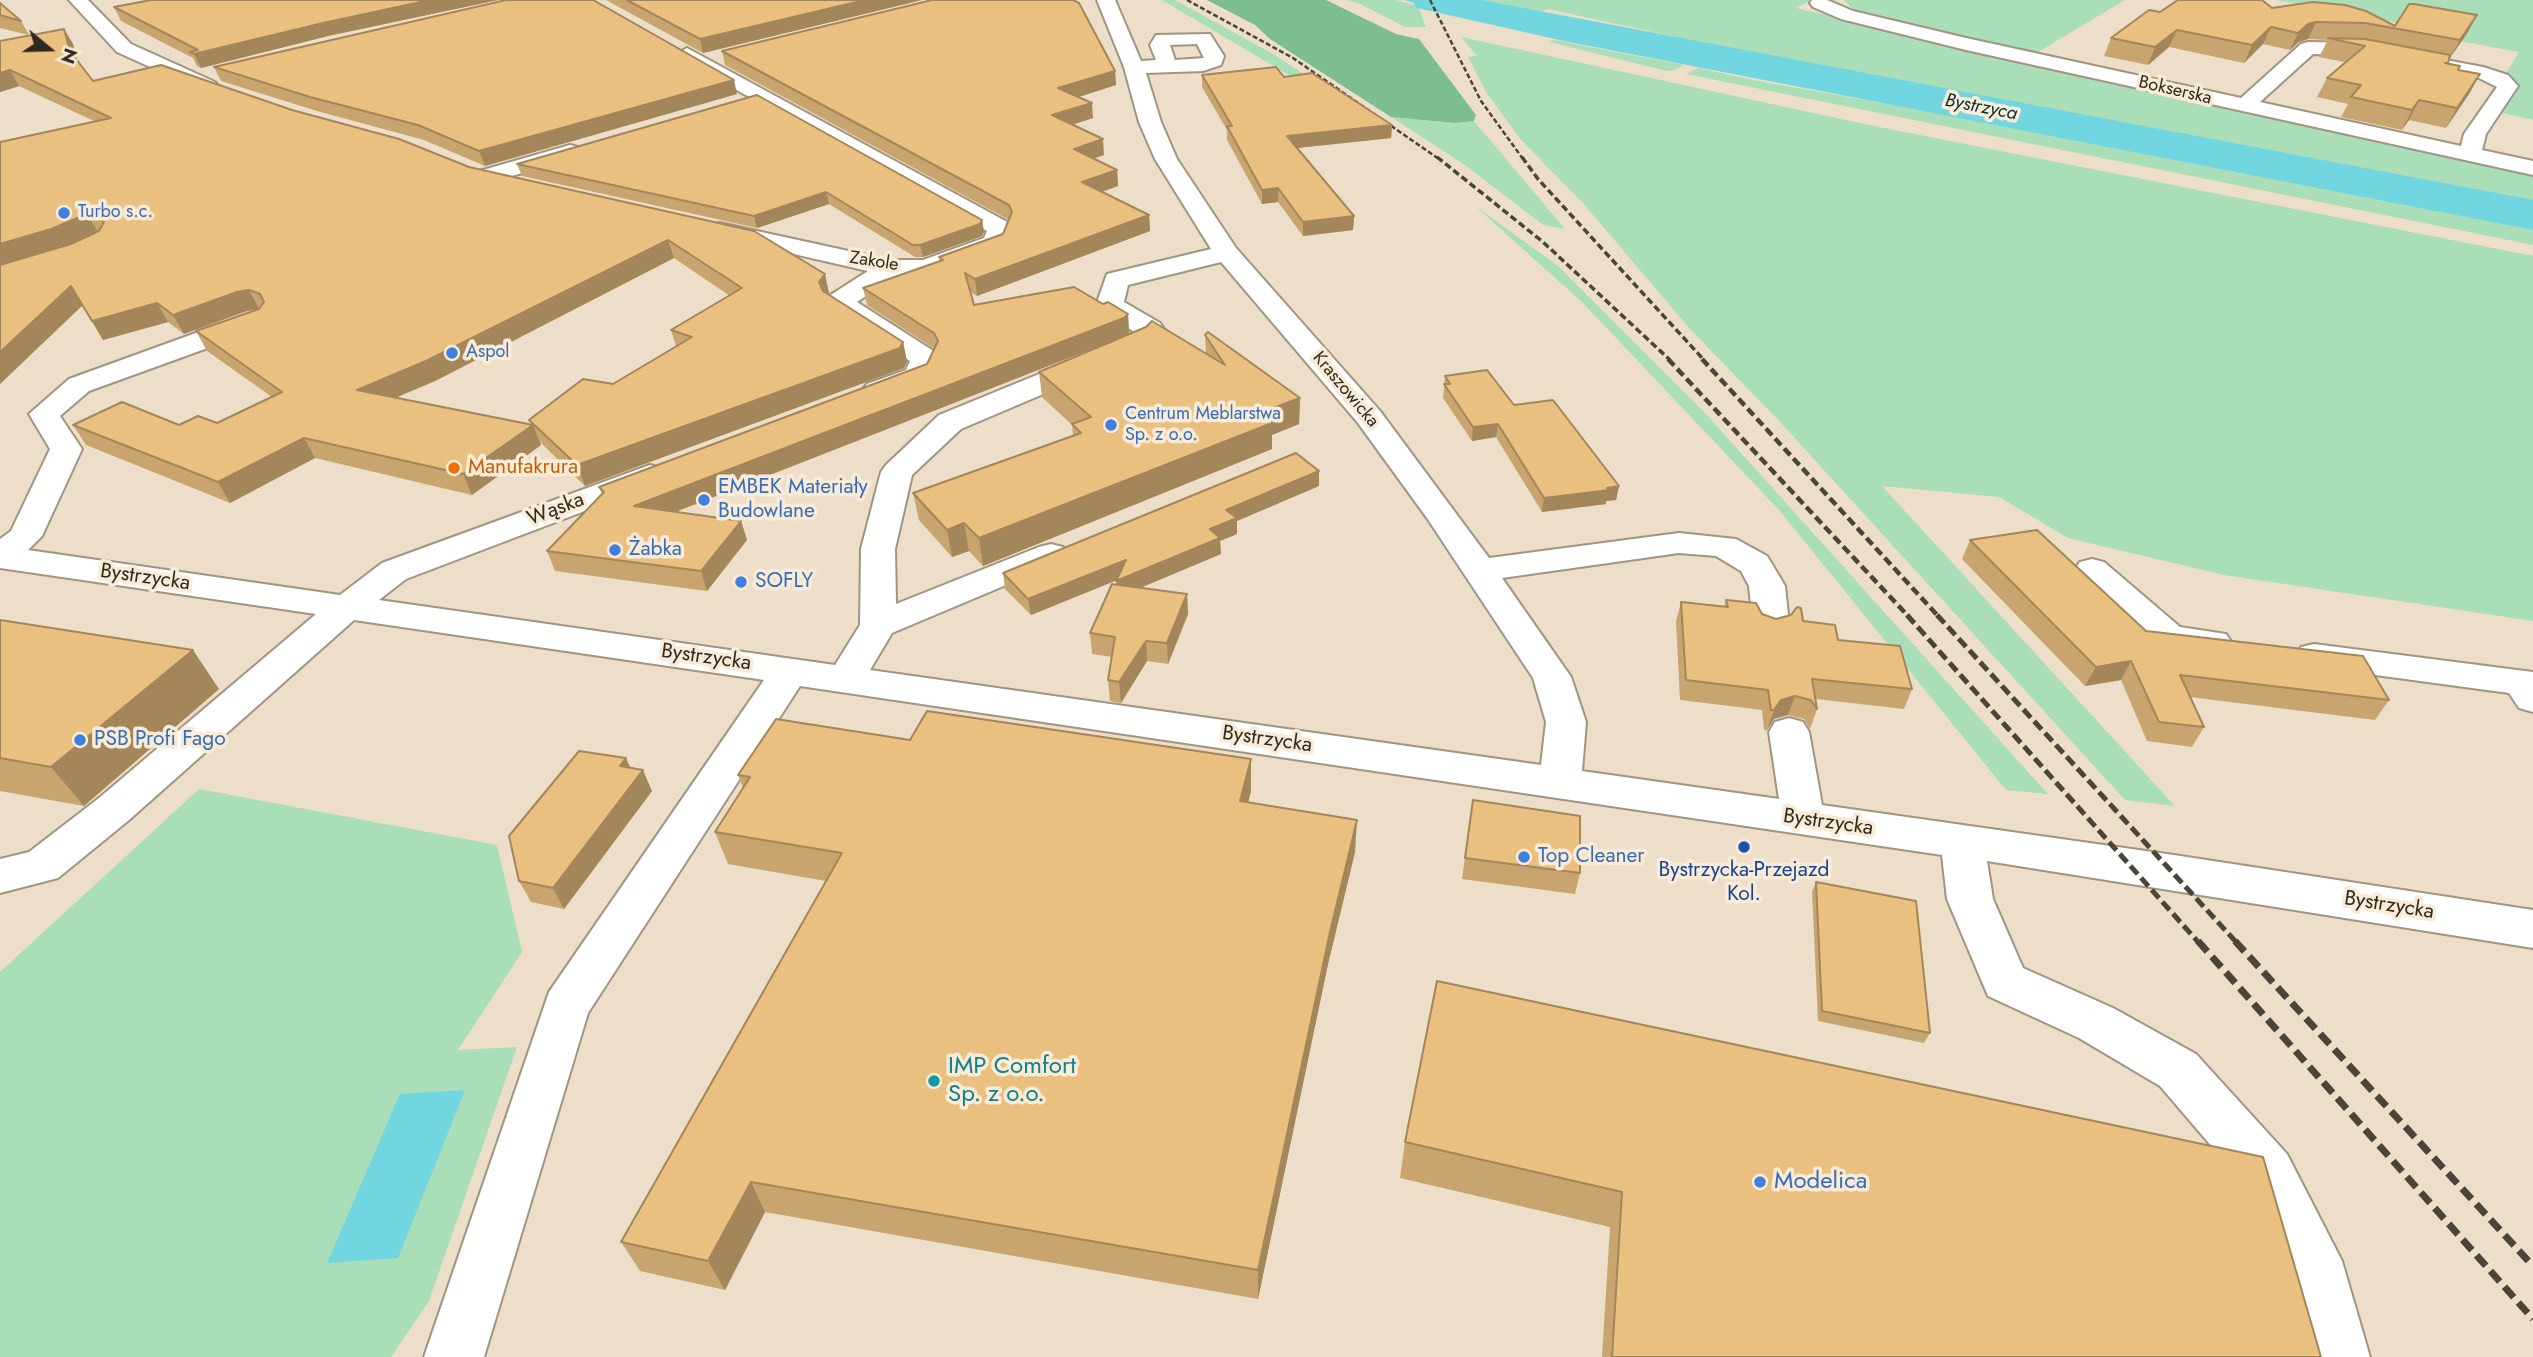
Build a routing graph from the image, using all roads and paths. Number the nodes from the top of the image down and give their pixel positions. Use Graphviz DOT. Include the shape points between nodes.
graph roads {
  1 [pos="78,0"];
  2 [pos="1106,0"];
  3 [pos="1823,2"];
  4 [pos="121,12"];
  5 [pos="94,17"];
  6 [pos="667,43"];
  7 [pos="732,54"];
  8 [pos="701,62"];
  9 [pos="1167,65"];
  10 [pos="1134,67"];
  11 [pos="215,74"];
  12 [pos="189,80"];
  13 [pos="228,93"];
  14 [pos="763,96"];
  15 [pos="737,104"];
  16 [pos="2244,106"];
  17 [pos="592,146"];
  18 [pos="2470,155"];
  19 [pos="2533,168"];
  20 [pos="535,188"];
  21 [pos="695,224"];
  22 [pos="1227,253"];
  23 [pos="890,268"];
  24 [pos="258,320"];
  25 [pos="854,399"];
  26 [pos="674,466"];
  27 [pos="1083,541"];
  28 [pos="0,557"];
  29 [pos="1480,570"];
  30 [pos="2092,570"];
  31 [pos="348,606"];
  32 [pos="1771,624"];
  33 [pos="878,625"];
  34 [pos="790,671"];
  35 [pos="845,679"];
  36 [pos="2533,699"];
  37 [pos="1789,732"];
  38 [pos="1560,784"];
  39 [pos="1803,819"];
  40 [pos="1962,842"];
  41 [pos="0,876"];
  42 [pos="2533,929"];
  43 [pos="454,1357"];
  44 [pos="2340,1357"];
  1 -- 5 [label="street"];
  2 -- 10 [label="street, Kraszowicka"];
  3 -- 16 [label="street, Bokserska" via="1847,15"];
  4 -- 5 [label="street"];
  5 -- 12 [label="street" via="124,48"];
  6 -- 8 [label="street, Zakole"];
  7 -- 8 [label="street"];
  8 -- 14 [label="street, Zakole"];
  9 -- 10 [label="street"];
  10 -- 22 [label="street, Kraszowicka" via="1169,166"];
  11 -- 12 [label="street"];
  12 -- 13 [label="street"];
  14 -- 15 [label="street"];
  14 -- 23 [label="street, Zakole" via="1000,228 995,243 926,268"];
  16 -- 18 [label="street, Bokserska"];
  16 -- 18 [label="street" via="2308,48 2356,49 2501,79 2508,86 2475,134"];
  17 -- 20 [label="street" via="476,173"];
  18 -- 19 [label="street, Bokserska"];
  21 -- 23 [label="street, Zakole"];
  22 -- 29 [label="street, Kraszowicka" via="1369,417"];
  22 -- 33 [label="street" via="1116,280 1110,305 1150,329 1137,344 950,422 897,472 878,549"];
  23 -- 25 [label="street" via="839,302 925,358 918,375"];
  24 -- 28 [label="street" via="79,385 44,414 66,449 25,536"];
  26 -- 31 [label="street, Wąska" via="394,570"];
  27 -- 33 [label="street"];
  28 -- 31 [label="street, Bystrzycka"];
  29 -- 32 [label="street" via="1679,543 1724,546 1755,564 1767,586"];
  29 -- 38 [label="street, Kraszowicka" via="1552,677 1566,722"];
  30 -- 36 [label="street" via="2170,638 2521,682"];
  31 -- 34 [label="street, Bystrzycka"];
  31 -- 41 [label="street, Wąska" via="42,866"];
  33 -- 35 [label="street"];
  34 -- 35 [label="street, Bystrzycka"];
  34 -- 43 [label="street" via="566,1006"];
  35 -- 38 [label="street, Bystrzycka"];
  37 -- 39 [label="street"];
  38 -- 39 [label="street, Bystrzycka"];
  39 -- 40 [label="street, Bystrzycka"];
  40 -- 42 [label="street, Bystrzycka"];
  40 -- 44 [label="street" via="1970,899 2005,982 2096,1023 2178,1070 2268,1172 2314,1261"];
}
